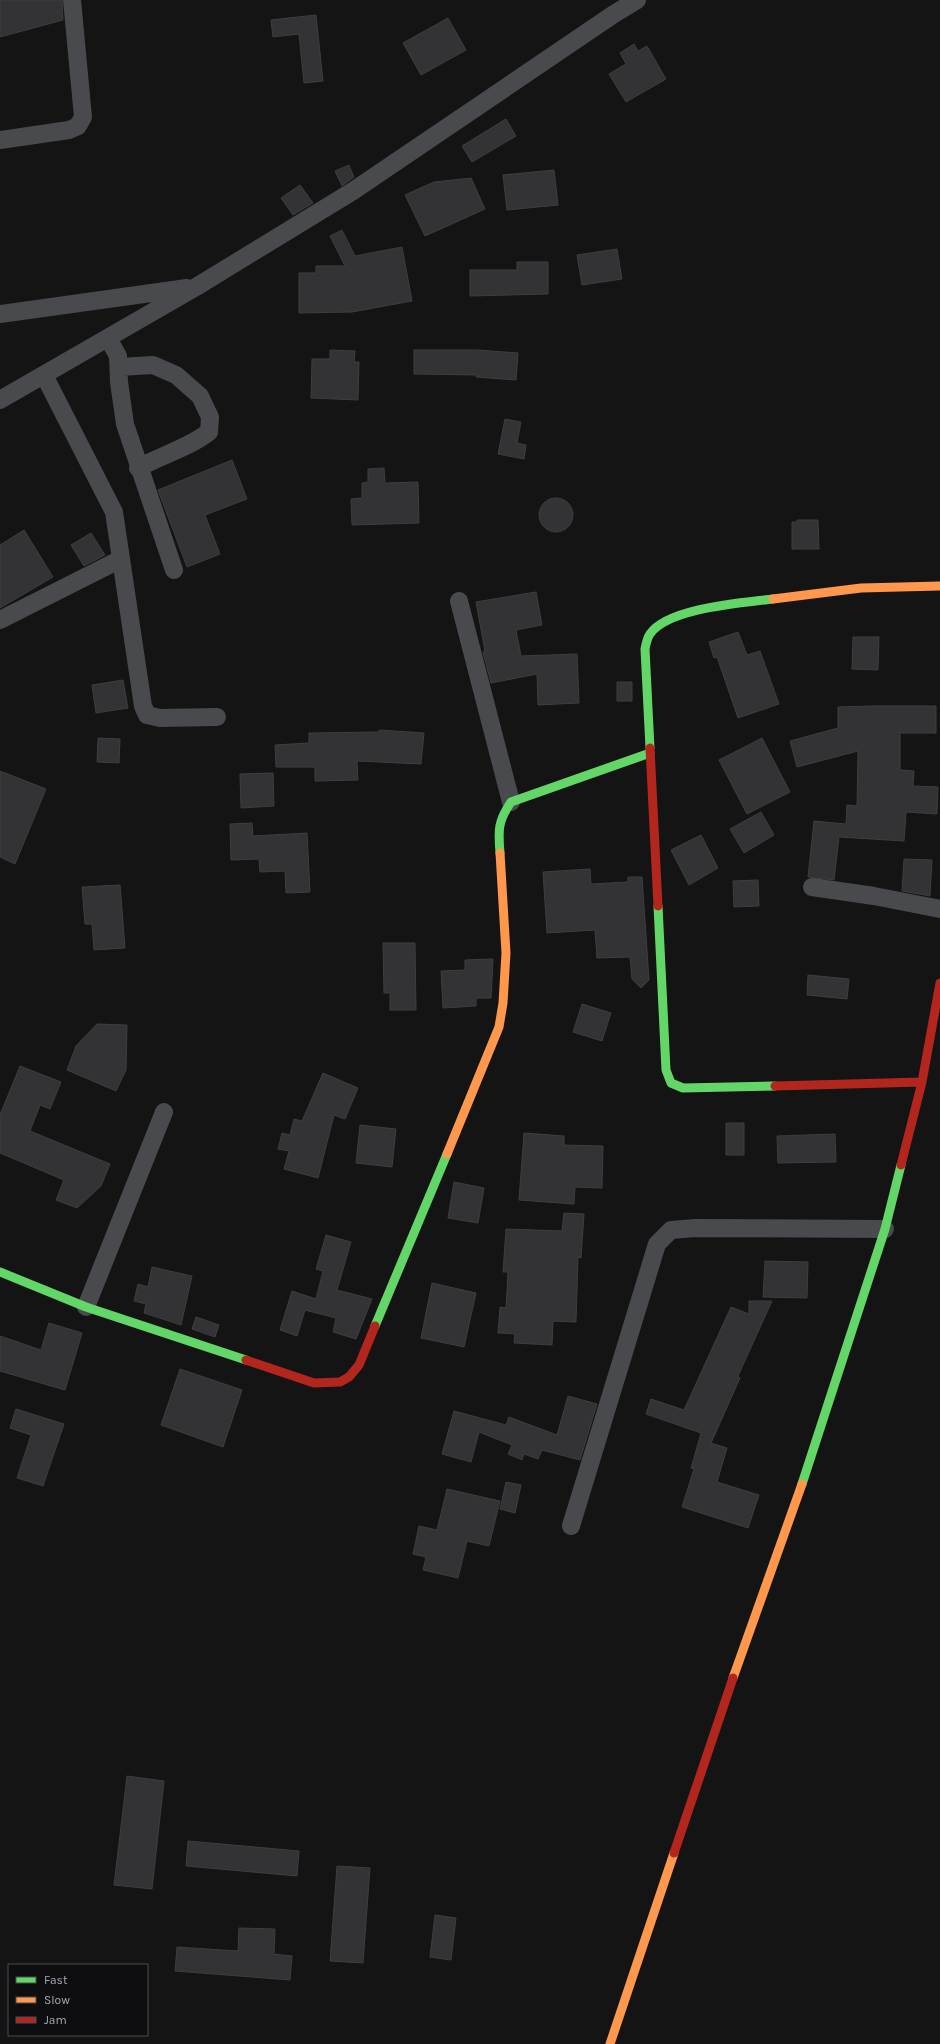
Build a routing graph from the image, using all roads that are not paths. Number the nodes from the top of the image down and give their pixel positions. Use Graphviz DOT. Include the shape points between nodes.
graph roads {
  1 [pos="72,0"];
  2 [pos="637,0"];
  3 [pos="0,140"];
  4 [pos="196,287"];
  5 [pos="0,314"];
  6 [pos="108,338"];
  7 [pos="119,367"];
  8 [pos="44,375"];
  9 [pos="0,400"];
  10 [pos="138,468"];
  11 [pos="121,559"];
  12 [pos="174,570"];
  13 [pos="940,586"];
  14 [pos="459,601"];
  15 [pos="0,620"];
  16 [pos="217,718"];
  17 [pos="650,753"];
  18 [pos="511,802"];
  19 [pos="812,887"];
  20 [pos="940,910"];
  21 [pos="940,983"];
  22 [pos="922,1082"];
  23 [pos="164,1112"];
  24 [pos="885,1228"];
  25 [pos="0,1272"];
  26 [pos="86,1307"];
  27 [pos="571,1526"];
  28 [pos="610,2044"];
  1 -- 3 [label="street" via="83,117 78,126 69,130"];
  2 -- 4 [label="street" via="353,191"];
  4 -- 5 [label="street"];
  4 -- 6 [label="street"];
  6 -- 7 [label="street" via="118,356"];
  6 -- 8 [label="street"];
  7 -- 10 [label="street" via="125,424"];
  7 -- 10 [label="street" via="153,365 176,375 200,396 210,417 209,432 196,442"];
  8 -- 9 [label="street"];
  8 -- 11 [label="street" via="114,512"];
  10 -- 12 [label="street"];
  11 -- 15 [label="street"];
  11 -- 16 [label="street" via="143,706 147,715 160,718"];
  13 -- 17 [label="street" via="861,588 699,609 659,625 649,635 645,649"];
  14 -- 18 [label="street"];
  17 -- 18 [label="street"];
  17 -- 22 [label="street" via="666,1070 671,1083 683,1088"];
  18 -- 26 [label="street" via="502,815 498,829 506,969 505,1000 499,1027 359,1366 348,1379 331,1384 314,1383"];
  19 -- 20 [label="street" via="874,896"];
  21 -- 22 [label="street"];
  22 -- 24 [label="street"];
  23 -- 26 [label="street"];
  24 -- 27 [label="street" via="671,1230 657,1244"];
  24 -- 28 [label="street" via="805,1477 748,1633"];
  25 -- 26 [label="street"];
}
